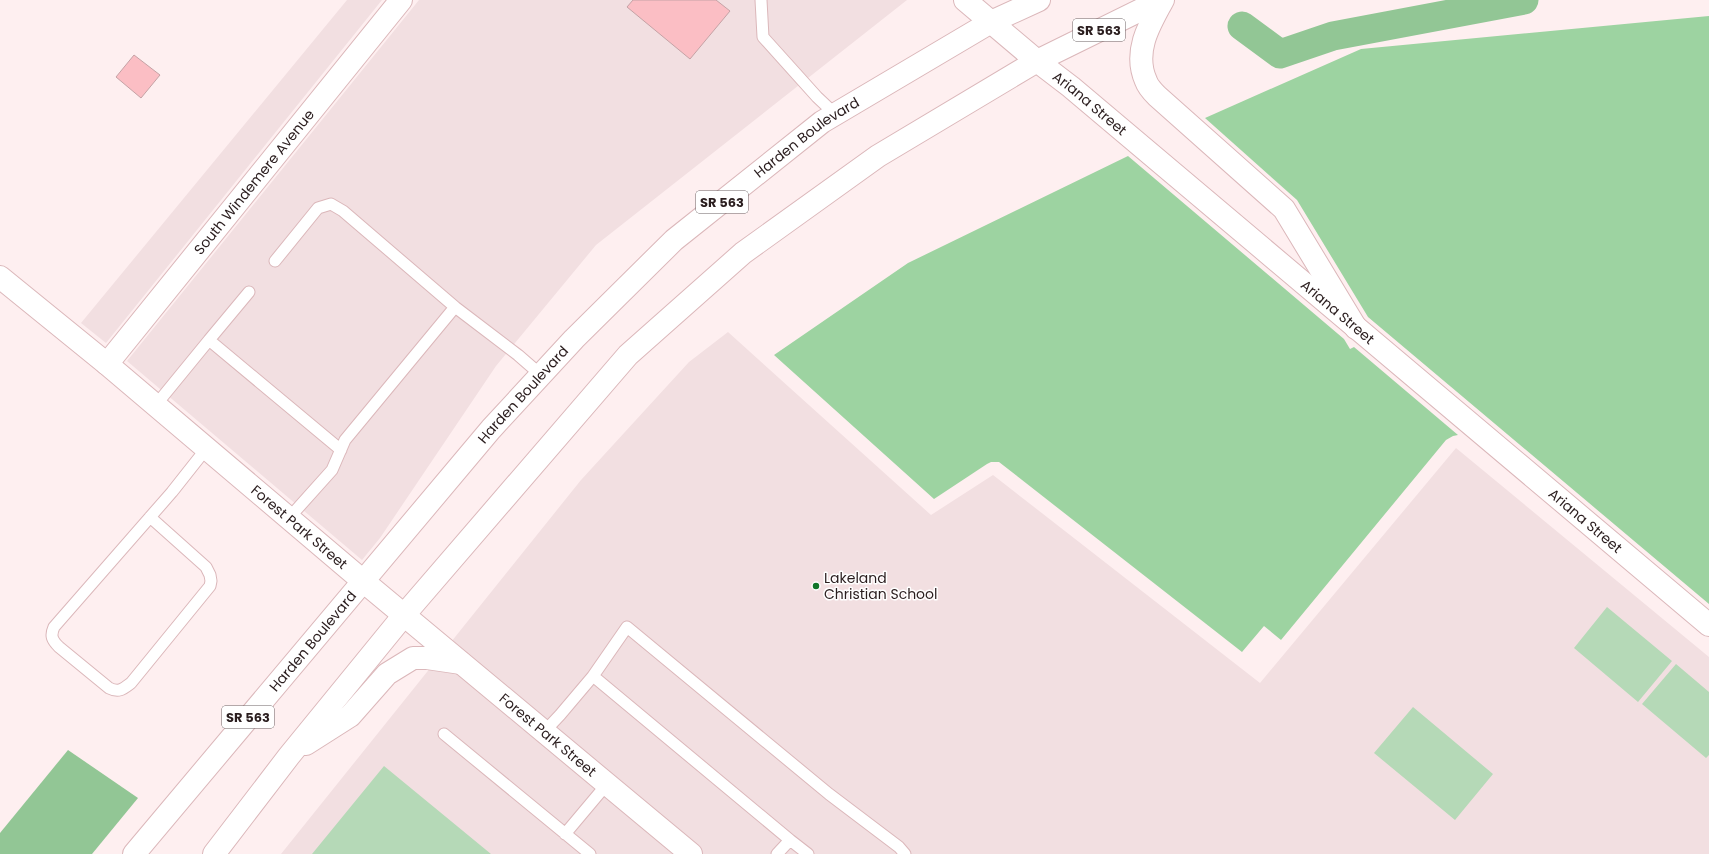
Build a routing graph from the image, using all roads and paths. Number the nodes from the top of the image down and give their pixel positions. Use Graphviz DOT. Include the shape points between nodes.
graph roads {
  1 [pos="401,0"];
  2 [pos="761,0"];
  3 [pos="965,0"];
  4 [pos="1039,0"];
  5 [pos="1162,0"];
  6 [pos="991,22"];
  7 [pos="1037,61"];
  8 [pos="834,114"];
  9 [pos="275,261"];
  10 [pos="0,277"];
  11 [pos="249,292"];
  12 [pos="455,306"];
  13 [pos="1356,328"];
  14 [pos="209,340"];
  15 [pos="107,364"];
  16 [pos="541,375"];
  17 [pos="155,406"];
  18 [pos="206,449"];
  19 [pos="341,450"];
  20 [pos="150,517"];
  21 [pos="289,518"];
  22 [pos="363,581"];
  23 [pos="404,615"];
  24 [pos="1709,625"];
  25 [pos="461,663"];
  26 [pos="593,676"];
  27 [pos="544,732"];
  28 [pos="444,734"];
  29 [pos="289,756"];
  30 [pos="607,784"];
  31 [pos="565,834"];
  32 [pos="790,840"];
  33 [pos="134,854"];
  34 [pos="214,854"];
  35 [pos="590,854"];
  36 [pos="691,854"];
  37 [pos="777,854"];
  38 [pos="808,854"];
  39 [pos="905,854"];
  1 -- 15 [label="main road, South Windemere Avenue"];
  2 -- 8 [label="lane" via="764,37"];
  3 -- 6 [label="main road, Ariana Street"];
  4 -- 6 [label="main road, SR 563"];
  5 -- 7 [label="main road, SR 563"];
  5 -- 13 [label="main road" via="1142,47 1140,65 1146,83 1157,96 1284,209"];
  6 -- 7 [label="main road, Ariana Street"];
  6 -- 8 [label="main road, Harden Boulevard / SR 563"];
  7 -- 13 [label="main road, Ariana Street"];
  7 -- 23 [label="main road, SR 563" via="878,156 743,253 628,355"];
  8 -- 16 [label="main road, Harden Boulevard / SR 563" via="674,240"];
  9 -- 12 [label="lane" via="318,208 331,204 343,211"];
  10 -- 15 [label="main road, Forest Park Street"];
  11 -- 14 [label="lane"];
  12 -- 16 [label="lane"];
  12 -- 19 [label="lane" via="345,440"];
  13 -- 24 [label="main road, Ariana Street"];
  14 -- 17 [label="lane"];
  14 -- 19 [label="lane"];
  15 -- 17 [label="main road, Forest Park Street"];
  16 -- 22 [label="main road, Harden Boulevard / SR 563" via="491,429"];
  17 -- 18 [label="main road, Forest Park Street"];
  18 -- 20 [label="lane"];
  18 -- 21 [label="main road, Forest Park Street"];
  19 -- 21 [label="lane" via="332,470"];
  20 -- 20 [label="lane" via="54,627 51,634 59,647 114,691 119,691 131,683 212,581 206,567"];
  21 -- 22 [label="main road, Forest Park Street"];
  22 -- 23 [label="main road, Forest Park Street"];
  22 -- 33 [label="main road, Harden Boulevard / SR 563"];
  23 -- 25 [label="main road, Forest Park Street"];
  23 -- 29 [label="main road, SR 563"];
  25 -- 27 [label="main road, Forest Park Street"];
  25 -- 29 [label="main road" via="412,658 387,674 350,716"];
  26 -- 27 [label="lane"];
  26 -- 32 [label="lane"];
  26 -- 39 [label="lane" via="627,627"];
  27 -- 30 [label="main road, Forest Park Street"];
  28 -- 31 [label="lane"];
  29 -- 34 [label="main road, SR 563"];
  30 -- 31 [label="lane"];
  30 -- 36 [label="main road, Forest Park Street"];
  31 -- 35 [label="lane"];
  32 -- 37 [label="lane"];
  32 -- 38 [label="lane"];
}
